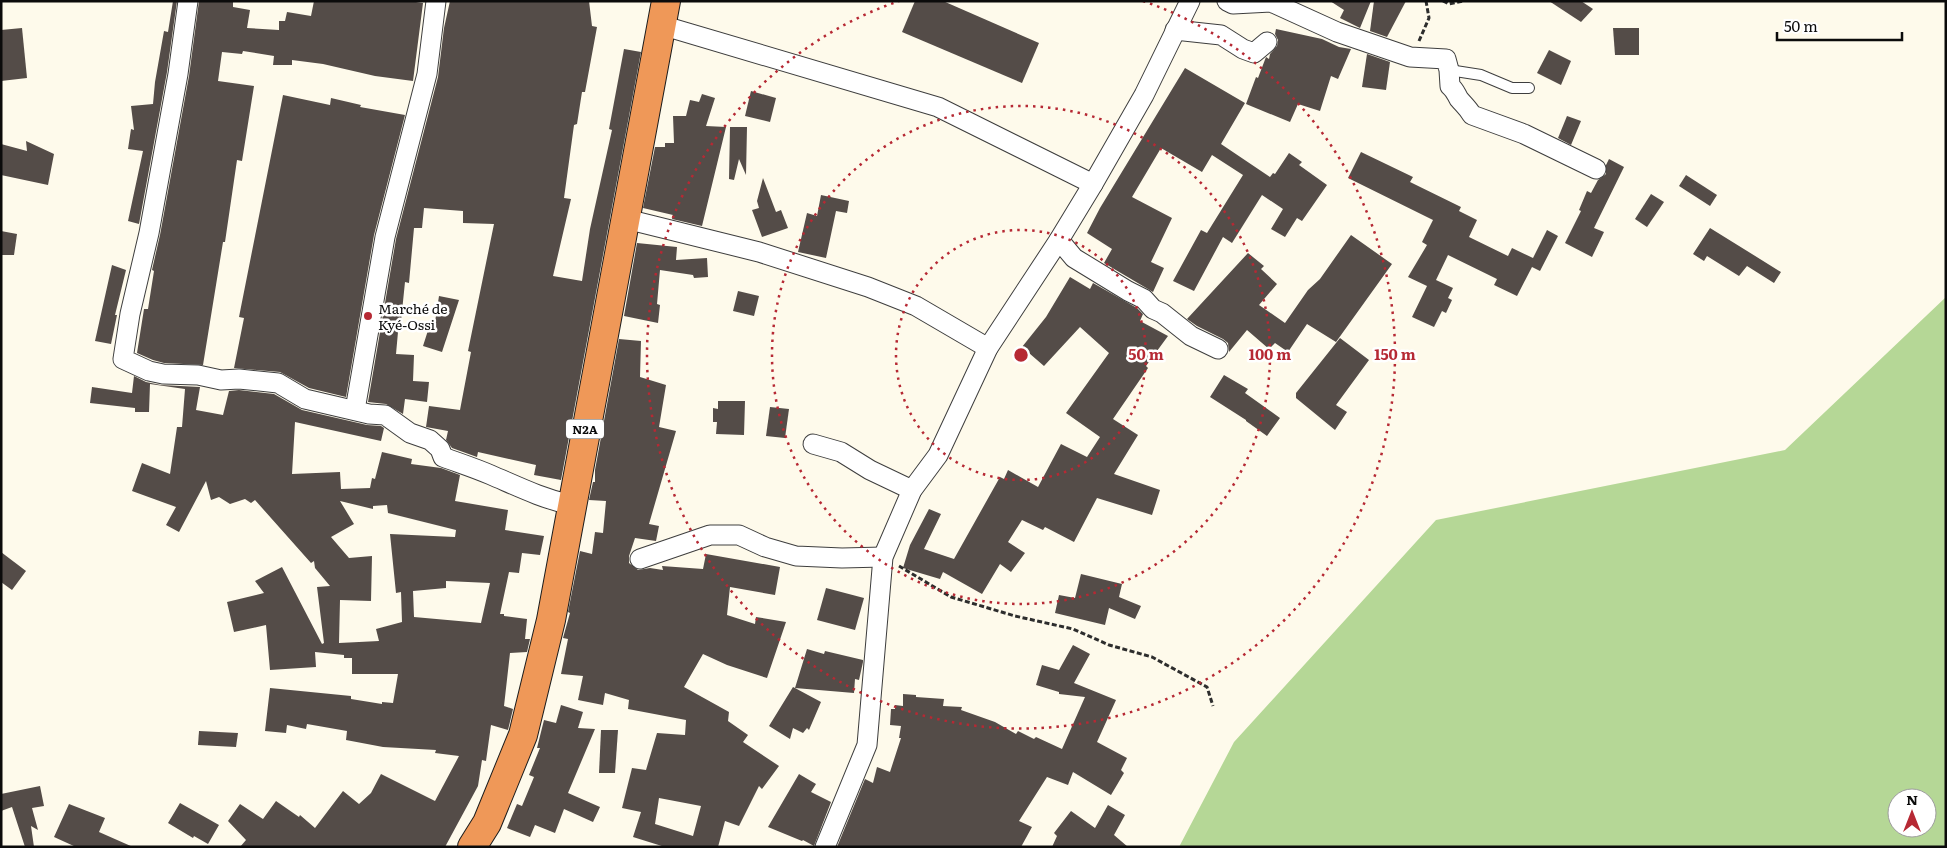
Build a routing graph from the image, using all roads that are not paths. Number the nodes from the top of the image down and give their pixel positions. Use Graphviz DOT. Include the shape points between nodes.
graph roads {
  1 [pos="188,1"];
  2 [pos="436,1"];
  3 [pos="1190,1"];
  4 [pos="1227,1"];
  5 [pos="664,13"];
  6 [pos="1175,30"];
  7 [pos="1267,42"];
  8 [pos="1449,70"];
  9 [pos="1530,88"];
  10 [pos="1596,169"];
  11 [pos="1093,184"];
  12 [pos="626,219"];
  13 [pos="1059,240"];
  14 [pos="988,348"];
  15 [pos="1218,349"];
  16 [pos="355,410"];
  17 [pos="813,444"];
  18 [pos="912,490"];
  19 [pos="571,505"];
  20 [pos="883,557"];
  21 [pos="640,559"];
  22 [pos="472,847"];
  23 [pos="825,847"];
  1 -- 16 [label="street" via="178,74 123,359 163,374 278,384 305,399"];
  2 -- 16 [label="street" via="426,74 386,237"];
  3 -- 6 [label="street"];
  4 -- 8 [label="street" via="1233,4 1271,2 1337,32 1410,57 1446,59"];
  5 -- 11 [label="street" via="938,107"];
  5 -- 12 [label="highway, N2A"];
  6 -- 7 [label="street" via="1222,35 1243,50 1254,53"];
  6 -- 11 [label="street" via="1144,95"];
  8 -- 9 [label="lane" via="1481,74 1512,88"];
  8 -- 10 [label="street" via="1450,86 1472,115 1524,134"];
  11 -- 13 [label="street"];
  12 -- 14 [label="street" via="759,252 868,287 916,306"];
  12 -- 19 [label="highway, N2A"];
  13 -- 14 [label="street"];
  13 -- 15 [label="street" via="1074,258 1144,299 1191,336"];
  14 -- 18 [label="street" via="938,455"];
  16 -- 19 [label="street" via="385,416 410,433 430,440 440,448 443,456 517,488"];
  17 -- 18 [label="street" via="841,452"];
  18 -- 20 [label="street"];
  19 -- 22 [label="highway, N2A" via="551,620 523,736 487,822"];
  20 -- 21 [label="street" via="796,556 739,535 710,534"];
  20 -- 23 [label="street" via="867,745"];
}
